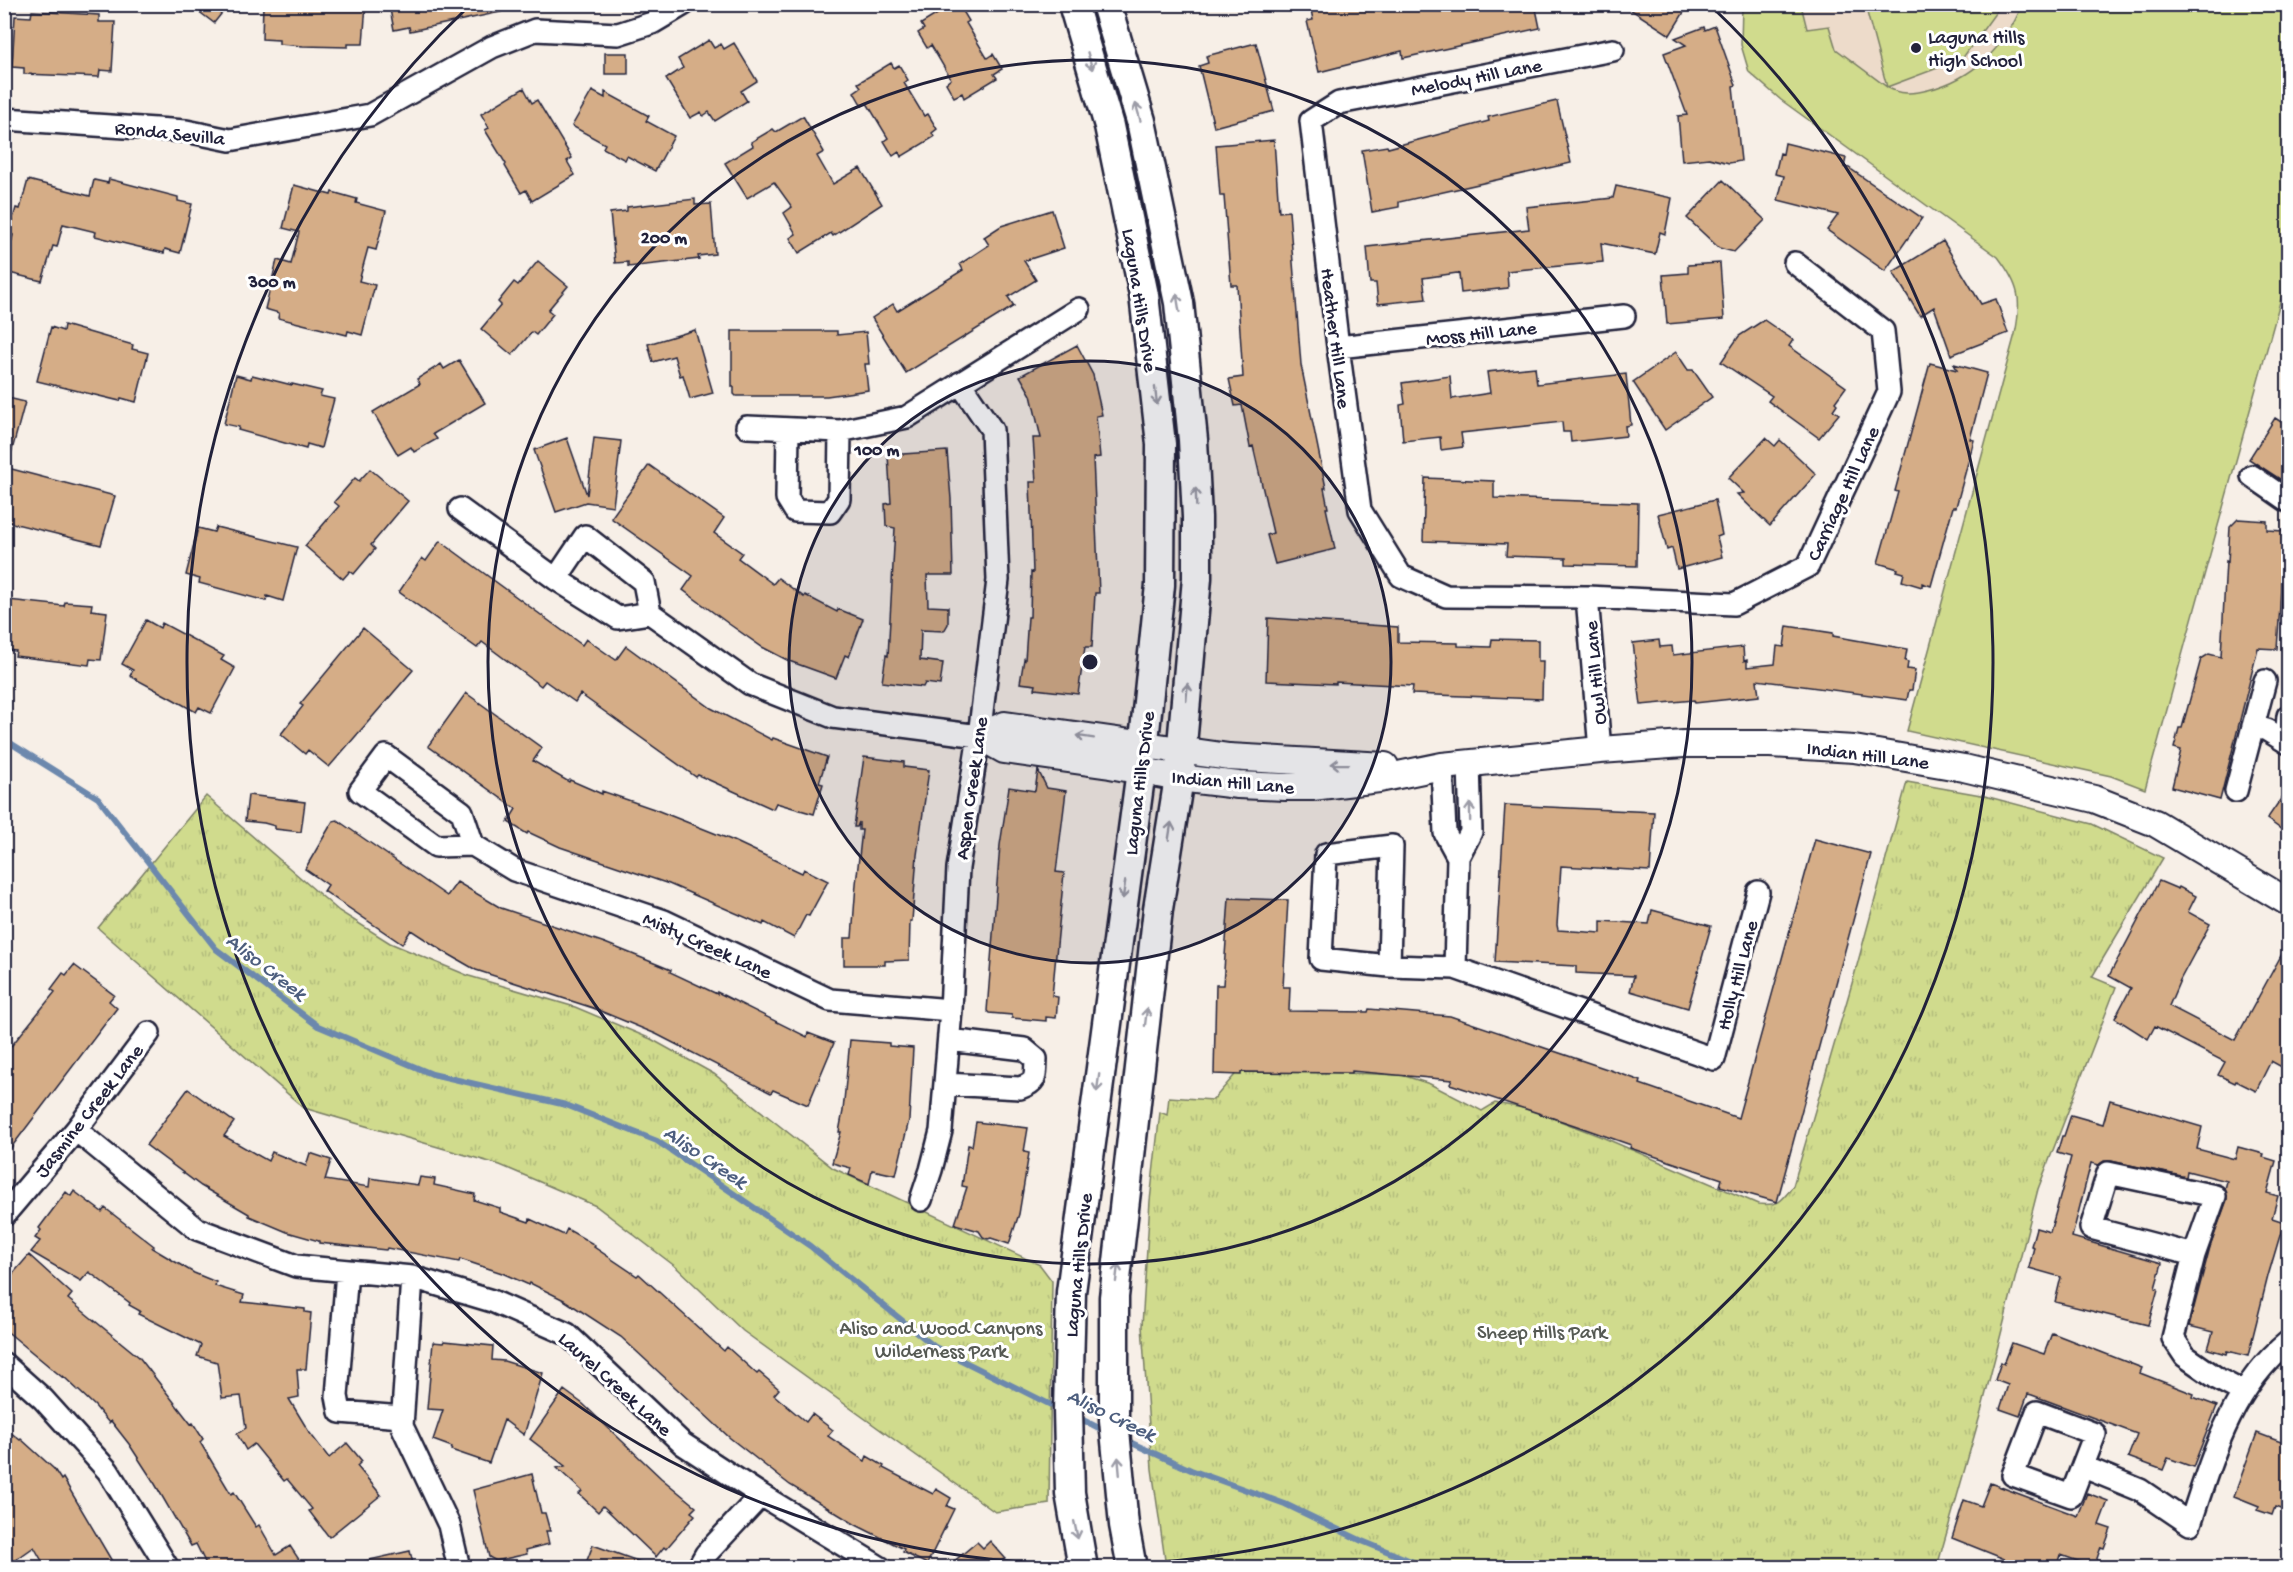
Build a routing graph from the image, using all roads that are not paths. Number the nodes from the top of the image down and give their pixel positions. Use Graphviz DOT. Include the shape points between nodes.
graph roads {
  1 [pos="684,4"];
  2 [pos="1073,4"];
  3 [pos="1106,4"];
  4 [pos="1613,50"];
  5 [pos="1339,103"];
  6 [pos="4,119"];
  7 [pos="1796,263"];
  8 [pos="1079,309"];
  9 [pos="1624,316"];
  10 [pos="1338,347"];
  11 [pos="960,383"];
  12 [pos="747,427"];
  13 [pos="788,429"];
  14 [pos="840,430"];
  15 [pos="2253,476"];
  16 [pos="2289,501"];
  17 [pos="459,509"];
  18 [pos="1401,576"];
  19 [pos="556,579"];
  20 [pos="1587,597"];
  21 [pos="650,613"];
  22 [pos="2265,681"];
  23 [pos="2289,716"];
  24 [pos="2253,726"];
  25 [pos="979,736"];
  26 [pos="2287,742"];
  27 [pos="1182,750"];
  28 [pos="1600,750"];
  29 [pos="1142,757"];
  30 [pos="1469,763"];
  31 [pos="1431,768"];
  32 [pos="1179,778"];
  33 [pos="2236,791"];
  34 [pos="473,846"];
  35 [pos="1458,857"];
  36 [pos="1758,892"];
  37 [pos="2289,902"];
  38 [pos="1389,966"];
  39 [pos="1455,968"];
  40 [pos="951,1010"];
  41 [pos="149,1033"];
  42 [pos="948,1040"];
  43 [pos="945,1084"];
  44 [pos="76,1130"];
  45 [pos="921,1200"];
  46 [pos="4,1215"];
  47 [pos="2194,1254"];
  48 [pos="347,1271"];
  49 [pos="412,1277"];
  50 [pos="2289,1342"];
  51 [pos="4,1364"];
  52 [pos="2243,1392"];
  53 [pos="402,1417"];
  54 [pos="2084,1467"];
  55 [pos="761,1495"];
  56 [pos="168,1568"];
  57 [pos="459,1568"];
  58 [pos="698,1568"];
  59 [pos="881,1568"];
  60 [pos="1083,1568"];
  61 [pos="1132,1568"];
  1 -- 6 [label="street, Ronda Sevilla" via="652,23 618,34 535,30 492,47 370,115 230,140 186,131"];
  2 -- 29 [label="main road, Laguna Hills Drive, one-way" via="1109,126 1144,295 1161,444 1160,585"];
  27 -- 3 [label="main road, Laguna Hills Drive, one-way" via="1197,578 1193,440 1179,303 1141,121"];
  4 -- 5 [label="street, Melody Hill Lane"];
  5 -- 10 [label="street, Heather Hill Lane" via="1311,121"];
  7 -- 20 [label="street, Carriage Hill Lane" via="1883,331 1889,392 1808,566 1734,604"];
  8 -- 11 [label="street"];
  9 -- 10 [label="street, Moss Hill Lane"];
  10 -- 18 [label="street, Heather Hill Lane" via="1360,510"];
  11 -- 14 [label="street" via="908,417"];
  11 -- 25 [label="street, Aspen Creek Lane" via="992,430 998,580"];
  12 -- 13 [label="street"];
  13 -- 14 [label="street"];
  13 -- 14 [label="street" via="786,498 795,512 830,512 839,499"];
  15 -- 16 [label="street"];
  17 -- 19 [label="street"];
  18 -- 20 [label="street, Carriage Hill Lane" via="1446,596"];
  19 -- 21 [label="street" via="618,618"];
  19 -- 21 [label="street" via="585,536 644,582"];
  20 -- 28 [label="street, Owl Hill Lane"];
  21 -- 25 [label="street, Indian Hill Lane" via="750,684 833,717"];
  22 -- 24 [label="street"];
  23 -- 26 [label="street"];
  24 -- 26 [label="street" via="2267,729"];
  24 -- 33 [label="street"];
  25 -- 29 [label="street, Indian Hill Lane" via="1004,750"];
  25 -- 40 [label="street, Aspen Creek Lane" via="958,868"];
  27 -- 29 [label="street, Indian Hill Lane"];
  31 -- 27 [label="street, Indian Hill Lane, one-way" via="1229,757"];
  27 -- 32 [label="main road, Laguna Hills Drive"];
  28 -- 30 [label="street, Indian Hill Lane"];
  28 -- 37 [label="street, Indian Hill Lane" via="1684,744 1770,744 1854,749 1964,768 2125,810"];
  29 -- 32 [label="street, Indian Hill Lane"];
  29 -- 60 [label="main road, Laguna Hills Drive, one-way" via="1072,1281 1070,1493"];
  30 -- 31 [label="street, Indian Hill Lane"];
  35 -- 30 [label="street, one-way" via="1471,832"];
  31 -- 32 [label="street, Indian Hill Lane" via="1312,787 1238,785"];
  31 -- 35 [label="street" via="1445,833"];
  61 -- 32 [label="main road, Laguna Hills Drive, one-way" via="1114,1419 1114,1297 1158,909"];
  34 -- 34 [label="street" via="436,846 360,791 386,756 462,812"];
  34 -- 40 [label="street, Misty Creek Lane" via="514,870 664,921 830,1000"];
  35 -- 39 [label="street"];
  36 -- 39 [label="street, Holly Hill Lane" via="1714,1059"];
  38 -- 38 [label="street" via="1392,846 1326,854 1321,959"];
  38 -- 39 [label="street"];
  40 -- 42 [label="street, Aspen Creek Lane"];
  41 -- 44 [label="street, Jasmine Creek Lane"];
  42 -- 43 [label="street, Aspen Creek Lane"];
  42 -- 43 [label="street" via="1024,1049 1036,1059 1034,1080 1020,1088"];
  43 -- 45 [label="street, Aspen Creek Lane" via="941,1131"];
  44 -- 46 [label="street, Jasmine Creek Lane"];
  44 -- 48 [label="street, Laurel Creek Lane" via="197,1229 296,1266"];
  47 -- 47 [label="street" via="2215,1196 2108,1173 2091,1228"];
  47 -- 52 [label="street" via="2173,1338 2185,1356"];
  48 -- 49 [label="street, Laurel Creek Lane"];
  48 -- 53 [label="street" via="337,1396 340,1412"];
  49 -- 53 [label="street"];
  49 -- 55 [label="street, Laurel Creek Lane" via="492,1301 567,1334 683,1444"];
  50 -- 52 [label="street"];
  51 -- 56 [label="street" via="43,1399 108,1471"];
  52 -- 54 [label="street" via="2226,1420 2190,1524 2140,1490"];
  53 -- 57 [label="street" via="402,1426 449,1525"];
  55 -- 58 [label="street" via="706,1554"];
  55 -- 59 [label="street, Laurel Creek Lane"];
}
